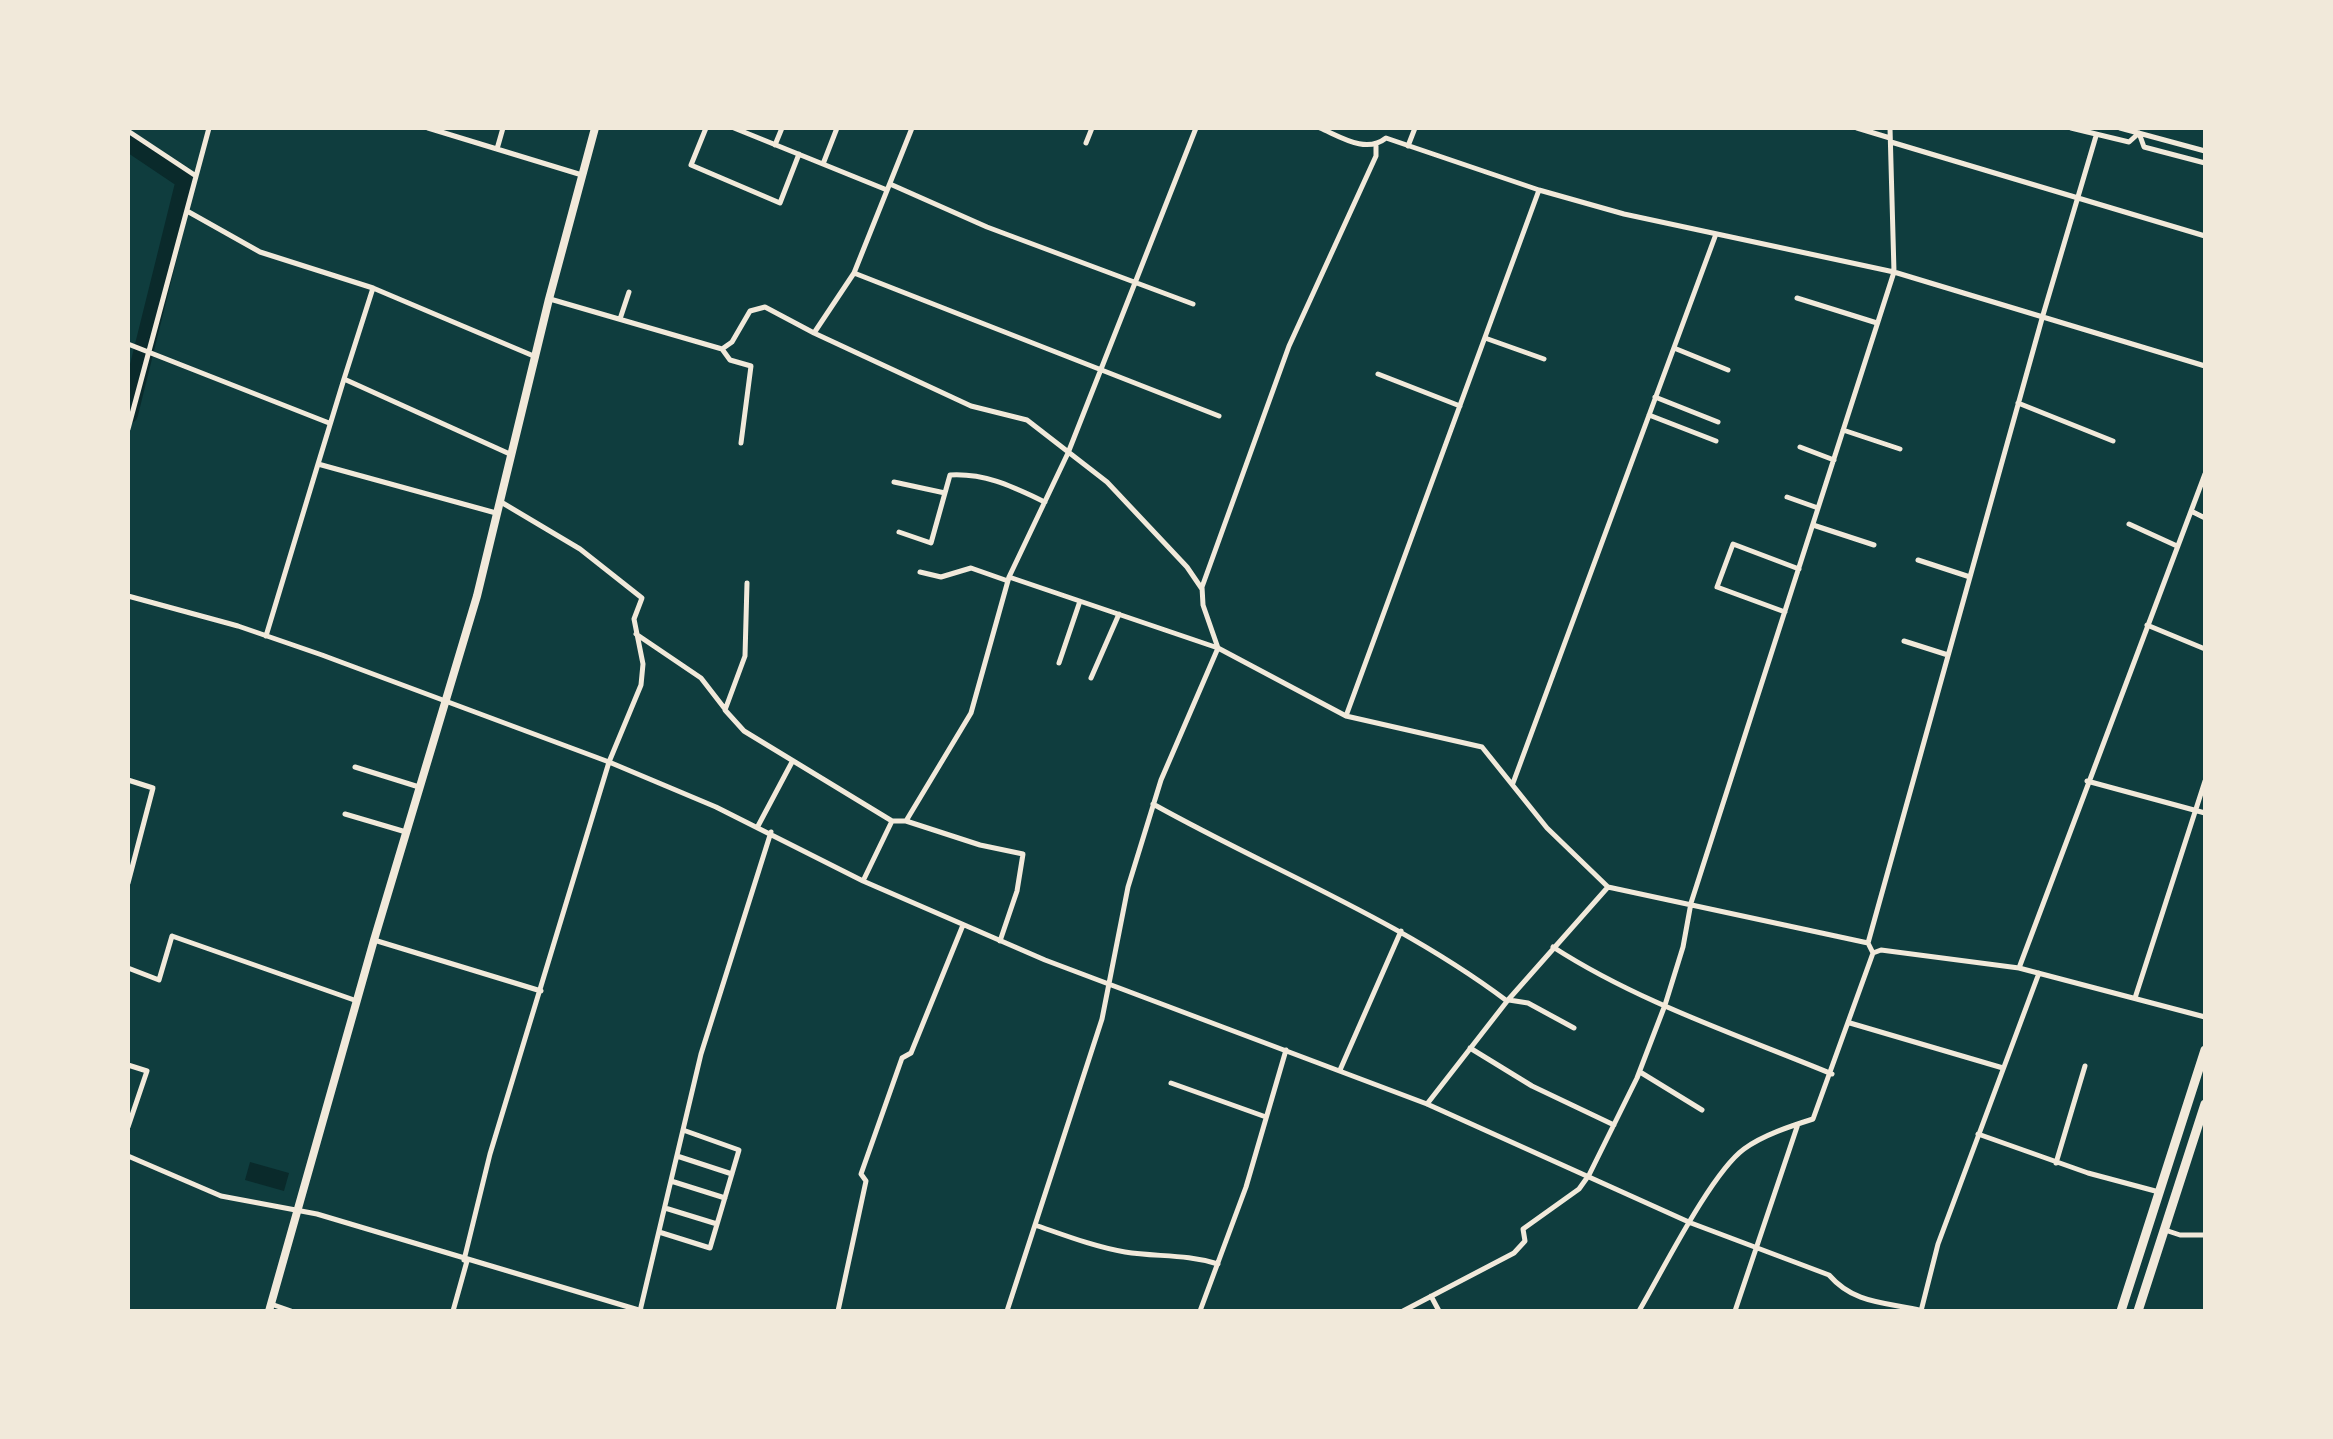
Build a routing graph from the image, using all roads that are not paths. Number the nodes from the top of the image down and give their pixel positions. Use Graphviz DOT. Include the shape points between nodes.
graph roads {
  1 [pos="209,128"];
  2 [pos="428,128"];
  3 [pos="503,128"];
  4 [pos="595,128"];
  5 [pos="706,128"];
  6 [pos="734,128"];
  7 [pos="782,128"];
  8 [pos="837,128"];
  9 [pos="912,128"];
  10 [pos="1092,128"];
  11 [pos="1196,128"];
  12 [pos="1320,128"];
  13 [pos="1415,128"];
  14 [pos="1857,128"];
  15 [pos="1890,128"];
  16 [pos="2071,128"];
  17 [pos="2120,128"];
  18 [pos="439,130"];
  19 [pos="128,131"];
  20 [pos="2139,133"];
  21 [pos="2096,136"];
  22 [pos="1891,140"];
  23 [pos="1086,143"];
  24 [pos="775,145"];
  25 [pos="1376,146"];
  26 [pos="1408,146"];
  27 [pos="497,149"];
  28 [pos="2205,151"];
  29 [pos="799,154"];
  30 [pos="2205,163"];
  31 [pos="823,164"];
  32 [pos="582,175"];
  33 [pos="196,176"];
  34 [pos="888,187"];
  35 [pos="1539,190"];
  36 [pos="2077,197"];
  37 [pos="187,211"];
  38 [pos="1716,234"];
  39 [pos="2205,236"];
  40 [pos="1894,272"];
  41 [pos="854,273"];
  42 [pos="1136,282"];
  43 [pos="373,288"];
  44 [pos="629,292"];
  45 [pos="1797,298"];
  46 [pos="549,299"];
  47 [pos="1193,304"];
  48 [pos="2043,315"];
  49 [pos="620,319"];
  50 [pos="1877,323"];
  51 [pos="814,333"];
  52 [pos="1485,338"];
  53 [pos="128,344"];
  54 [pos="1674,348"];
  55 [pos="722,349"];
  56 [pos="148,351"];
  57 [pos="537,357"];
  58 [pos="1544,359"];
  59 [pos="2205,366"];
  60 [pos="1103,368"];
  61 [pos="1728,370"];
  62 [pos="1378,374"];
  63 [pos="344,379"];
  64 [pos="1655,397"];
  65 [pos="2018,403"];
  66 [pos="1460,406"];
  67 [pos="1649,415"];
  68 [pos="1219,416"];
  69 [pos="1718,422"];
  70 [pos="329,423"];
  71 [pos="128,429"];
  72 [pos="1843,430"];
  73 [pos="1716,441"];
  74 [pos="2113,441"];
  75 [pos="741,443"];
  76 [pos="1800,447"];
  77 [pos="1900,449"];
  78 [pos="1068,453"];
  79 [pos="513,456"];
  80 [pos="1834,460"];
  81 [pos="318,464"];
  82 [pos="2205,474"];
  83 [pos="894,482"];
  84 [pos="2202,489"];
  85 [pos="945,493"];
  86 [pos="1787,497"];
  87 [pos="501,502"];
  88 [pos="1045,502"];
  89 [pos="1818,508"];
  90 [pos="2191,511"];
  91 [pos="498,514"];
  92 [pos="2205,518"];
  93 [pos="2129,524"];
  94 [pos="1813,525"];
  95 [pos="899,532"];
  96 [pos="1874,545"];
  97 [pos="2177,546"];
  98 [pos="1918,560"];
  99 [pos="1799,569"];
  100 [pos="920,572"];
  101 [pos="1970,577"];
  102 [pos="1009,579"];
  103 [pos="747,583"];
  104 [pos="1202,589"];
  105 [pos="128,596"];
  106 [pos="1080,601"];
  107 [pos="1785,612"];
  108 [pos="1119,614"];
  109 [pos="2147,625"];
  110 [pos="636,633"];
  111 [pos="266,636"];
  112 [pos="1904,641"];
  113 [pos="1218,648"];
  114 [pos="2205,649"];
  115 [pos="1948,655"];
  116 [pos="1059,663"];
  117 [pos="1091,678"];
  118 [pos="446,702"];
  119 [pos="725,710"];
  120 [pos="1346,716"];
  121 [pos="609,762"];
  122 [pos="792,762"];
  123 [pos="355,767"];
  124 [pos="128,780"];
  125 [pos="2087,781"];
  126 [pos="2205,781"];
  127 [pos="1513,783"];
  128 [pos="419,787"];
  129 [pos="1153,804"];
  130 [pos="2195,811"];
  131 [pos="2205,813"];
  132 [pos="345,814"];
  133 [pos="892,821"];
  134 [pos="906,821"];
  135 [pos="758,826"];
  136 [pos="406,832"];
  137 [pos="771,832"];
  138 [pos="863,881"];
  139 [pos="128,883"];
  140 [pos="1608,887"];
  141 [pos="1691,903"];
  142 [pos="963,925"];
  143 [pos="1401,931"];
  144 [pos="374,940"];
  145 [pos="1000,941"];
  146 [pos="1868,943"];
  147 [pos="1553,947"];
  148 [pos="1873,953"];
  149 [pos="128,968"];
  150 [pos="2019,968"];
  151 [pos="2039,973"];
  152 [pos="1108,987"];
  153 [pos="541,991"];
  154 [pos="2135,998"];
  155 [pos="1507,1000"];
  156 [pos="357,1001"];
  157 [pos="1665,1005"];
  158 [pos="2205,1017"];
  159 [pos="1850,1023"];
  160 [pos="1574,1028"];
  161 [pos="1470,1048"];
  162 [pos="1286,1050"];
  163 [pos="2205,1050"];
  164 [pos="128,1065"];
  165 [pos="2085,1066"];
  166 [pos="2003,1068"];
  167 [pos="1340,1070"];
  168 [pos="1640,1072"];
  169 [pos="1832,1074"];
  170 [pos="1171,1083"];
  171 [pos="1427,1104"];
  172 [pos="2205,1104"];
  173 [pos="1702,1110"];
  174 [pos="1266,1117"];
  175 [pos="1799,1123"];
  176 [pos="1614,1125"];
  177 [pos="128,1127"];
  178 [pos="683,1130"];
  179 [pos="1978,1134"];
  180 [pos="677,1156"];
  181 [pos="129,1158"];
  182 [pos="2056,1163"];
  183 [pos="732,1174"];
  184 [pos="1589,1175"];
  185 [pos="671,1181"];
  186 [pos="2159,1192"];
  187 [pos="725,1198"];
  188 [pos="665,1208"];
  189 [pos="296,1212"];
  190 [pos="1691,1223"];
  191 [pos="717,1224"];
  192 [pos="1035,1225"];
  193 [pos="2164,1229"];
  194 [pos="659,1232"];
  195 [pos="2205,1235"];
  196 [pos="1757,1249"];
  197 [pos="465,1260"];
  198 [pos="1218,1264"];
  199 [pos="1431,1296"];
  200 [pos="270,1307"];
  201 [pos="291,1311"];
  202 [pos="453,1311"];
  203 [pos="641,1311"];
  204 [pos="838,1311"];
  205 [pos="1007,1311"];
  206 [pos="1200,1311"];
  207 [pos="1403,1311"];
  208 [pos="1439,1311"];
  209 [pos="1639,1311"];
  210 [pos="1735,1311"];
  211 [pos="1921,1311"];
  212 [pos="2121,1311"];
  213 [pos="2138,1311"];
  1 -- 33 [label="street"];
  2 -- 18 [label="street"];
  3 -- 27 [label="street"];
  4 -- 32 [label="main road"];
  5 -- 29 [label="street" via="691,165 780,203"];
  6 -- 24 [label="street"];
  7 -- 24 [label="street"];
  8 -- 31 [label="street"];
  9 -- 34 [label="street"];
  10 -- 23 [label="street"];
  11 -- 42 [label="street"];
  12 -- 25 [label="street"];
  13 -- 26 [label="street"];
  14 -- 22 [label="street"];
  15 -- 22 [label="street"];
  16 -- 21 [label="street"];
  17 -- 20 [label="street"];
  18 -- 27 [label="street"];
  19 -- 33 [label="street"];
  20 -- 21 [label="street" via="2129,142"];
  20 -- 28 [label="street"];
  20 -- 30 [label="street" via="2144,147"];
  21 -- 36 [label="street"];
  22 -- 36 [label="street"];
  22 -- 40 [label="street"];
  24 -- 29 [label="street"];
  25 -- 26 [label="street" via="1386,138"];
  25 -- 104 [label="street" via="1289,346"];
  26 -- 35 [label="street"];
  27 -- 32 [label="street"];
  29 -- 31 [label="street"];
  31 -- 34 [label="street"];
  32 -- 46 [label="main road"];
  33 -- 37 [label="street"];
  34 -- 41 [label="street"];
  34 -- 42 [label="street"];
  35 -- 38 [label="street"];
  35 -- 52 [label="street"];
  36 -- 39 [label="street"];
  36 -- 48 [label="street"];
  37 -- 43 [label="street" via="260,252"];
  37 -- 56 [label="street"];
  38 -- 40 [label="street"];
  38 -- 54 [label="street"];
  40 -- 48 [label="street"];
  40 -- 50 [label="street"];
  41 -- 51 [label="street"];
  41 -- 60 [label="street"];
  42 -- 47 [label="street"];
  42 -- 60 [label="street"];
  43 -- 57 [label="street"];
  43 -- 63 [label="street"];
  44 -- 49 [label="street"];
  45 -- 50 [label="street"];
  46 -- 49 [label="street"];
  46 -- 57 [label="main road"];
  48 -- 59 [label="street"];
  48 -- 65 [label="street"];
  49 -- 55 [label="street"];
  50 -- 72 [label="street"];
  51 -- 55 [label="street" via="765,307 750,311"];
  51 -- 78 [label="street" via="971,406 1027,420"];
  52 -- 58 [label="street"];
  52 -- 66 [label="street"];
  53 -- 56 [label="street"];
  54 -- 61 [label="street"];
  54 -- 64 [label="street"];
  55 -- 75 [label="street" via="730,360 751,366"];
  56 -- 70 [label="street"];
  56 -- 71 [label="street"];
  57 -- 79 [label="main road"];
  60 -- 68 [label="street"];
  60 -- 78 [label="street"];
  62 -- 66 [label="street"];
  63 -- 70 [label="street"];
  63 -- 79 [label="street"];
  64 -- 67 [label="street"];
  64 -- 69 [label="street"];
  65 -- 74 [label="street"];
  65 -- 101 [label="street"];
  66 -- 120 [label="street"];
  67 -- 73 [label="street"];
  67 -- 127 [label="street"];
  70 -- 81 [label="street"];
  72 -- 77 [label="street"];
  72 -- 80 [label="street"];
  76 -- 80 [label="street"];
  78 -- 88 [label="street"];
  78 -- 104 [label="street" via="1107,482"];
  79 -- 87 [label="main road"];
  80 -- 89 [label="street"];
  81 -- 91 [label="street"];
  81 -- 111 [label="street"];
  82 -- 84 [label="street"];
  83 -- 85 [label="street"];
  84 -- 90 [label="street"];
  85 -- 88 [label="street" via="950,475 972,474"];
  85 -- 95 [label="street" via="931,543"];
  86 -- 89 [label="street"];
  87 -- 91 [label="main road"];
  87 -- 110 [label="street" via="580,549 642,598 634,619"];
  88 -- 102 [label="street"];
  89 -- 94 [label="street"];
  90 -- 92 [label="street"];
  90 -- 97 [label="street"];
  91 -- 118 [label="main road"];
  93 -- 97 [label="street"];
  94 -- 96 [label="street"];
  94 -- 99 [label="street"];
  97 -- 109 [label="street"];
  98 -- 101 [label="street"];
  99 -- 107 [label="street"];
  99 -- 107 [label="street" via="1733,544 1717,587"];
  100 -- 102 [label="street" via="941,577 971,568"];
  101 -- 115 [label="street"];
  102 -- 106 [label="street"];
  102 -- 134 [label="street" via="971,713"];
  103 -- 119 [label="street" via="745,656"];
  104 -- 113 [label="street"];
  105 -- 111 [label="street"];
  106 -- 108 [label="street"];
  106 -- 116 [label="street"];
  107 -- 141 [label="street"];
  108 -- 113 [label="street"];
  108 -- 117 [label="street"];
  109 -- 114 [label="street"];
  109 -- 125 [label="street"];
  110 -- 119 [label="street" via="701,678"];
  110 -- 121 [label="street" via="643,664 641,685"];
  111 -- 118 [label="street"];
  112 -- 115 [label="street"];
  113 -- 120 [label="street"];
  113 -- 129 [label="street"];
  115 -- 146 [label="street"];
  118 -- 121 [label="street"];
  118 -- 128 [label="main road"];
  119 -- 122 [label="street" via="744,731"];
  120 -- 127 [label="street" via="1482,747"];
  121 -- 135 [label="street"];
  121 -- 153 [label="street"];
  122 -- 133 [label="street"];
  122 -- 135 [label="street"];
  123 -- 128 [label="street"];
  124 -- 139 [label="street" via="153,788"];
  125 -- 130 [label="street"];
  125 -- 150 [label="street"];
  126 -- 130 [label="street"];
  127 -- 140 [label="street" via="1547,828"];
  128 -- 136 [label="main road"];
  129 -- 143 [label="street"];
  129 -- 152 [label="street" via="1128,887"];
  130 -- 131 [label="street"];
  130 -- 154 [label="street"];
  132 -- 136 [label="street"];
  133 -- 134 [label="street"];
  133 -- 138 [label="street"];
  134 -- 145 [label="street" via="1023,854"];
  135 -- 137 [label="street"];
  136 -- 144 [label="main road"];
  137 -- 138 [label="street"];
  137 -- 178 [label="street" via="701,1054"];
  138 -- 142 [label="street"];
  140 -- 141 [label="street"];
  140 -- 147 [label="street"];
  141 -- 146 [label="street"];
  141 -- 157 [label="street"];
  142 -- 145 [label="street"];
  142 -- 204 [label="street" via="911,1053 902,1058 861,1174 866,1181"];
  143 -- 155 [label="street"];
  143 -- 167 [label="street"];
  144 -- 153 [label="street"];
  144 -- 156 [label="main road"];
  145 -- 152 [label="street"];
  146 -- 148 [label="street"];
  147 -- 155 [label="street"];
  147 -- 157 [label="street"];
  148 -- 150 [label="street"];
  148 -- 159 [label="street"];
  149 -- 156 [label="street" via="159,980 172,936"];
  150 -- 151 [label="street"];
  151 -- 154 [label="street"];
  151 -- 166 [label="street"];
  152 -- 162 [label="street"];
  152 -- 192 [label="street"];
  153 -- 197 [label="street" via="490,1154"];
  154 -- 158 [label="street"];
  155 -- 160 [label="street" via="1528,1003"];
  155 -- 161 [label="street"];
  156 -- 189 [label="main road"];
  157 -- 168 [label="street"];
  157 -- 169 [label="street"];
  159 -- 166 [label="street"];
  159 -- 169 [label="street"];
  161 -- 171 [label="street"];
  161 -- 176 [label="street" via="1532,1086"];
  162 -- 167 [label="street"];
  162 -- 174 [label="street"];
  163 -- 186 [label="highway"];
  164 -- 177 [label="street" via="147,1071"];
  165 -- 182 [label="street"];
  166 -- 179 [label="street"];
  167 -- 171 [label="street"];
  168 -- 173 [label="street"];
  168 -- 176 [label="street"];
  169 -- 175 [label="street" via="1813,1119"];
  170 -- 174 [label="street"];
  171 -- 184 [label="street"];
  172 -- 193 [label="highway"];
  174 -- 198 [label="street"];
  175 -- 190 [label="street" via="1746,1147 1733,1159"];
  175 -- 196 [label="street"];
  176 -- 184 [label="street"];
  178 -- 180 [label="street"];
  178 -- 183 [label="street" via="739,1150"];
  179 -- 182 [label="street"];
  179 -- 211 [label="street" via="1938,1244"];
  180 -- 183 [label="street"];
  180 -- 185 [label="street"];
  181 -- 189 [label="street" via="221,1196"];
  182 -- 186 [label="street"];
  183 -- 187 [label="street"];
  184 -- 190 [label="street"];
  184 -- 199 [label="street" via="1579,1189 1523,1229 1525,1241 1514,1253"];
  185 -- 187 [label="street"];
  185 -- 188 [label="street"];
  186 -- 212 [label="highway"];
  187 -- 191 [label="street"];
  188 -- 191 [label="street"];
  188 -- 194 [label="street"];
  189 -- 197 [label="street"];
  189 -- 200 [label="main road"];
  190 -- 196 [label="street"];
  190 -- 209 [label="street"];
  191 -- 194 [label="street" via="710,1248"];
  192 -- 198 [label="street" via="1120,1251 1184,1255"];
  192 -- 205 [label="street"];
  193 -- 195 [label="street"];
  193 -- 213 [label="highway"];
  194 -- 203 [label="street"];
  196 -- 210 [label="street"];
  196 -- 211 [label="street" via="1829,1275 1843,1292"];
  197 -- 202 [label="street"];
  197 -- 203 [label="street"];
  198 -- 206 [label="street"];
  199 -- 207 [label="street"];
  199 -- 208 [label="street"];
  200 -- 201 [label="street"];
}
